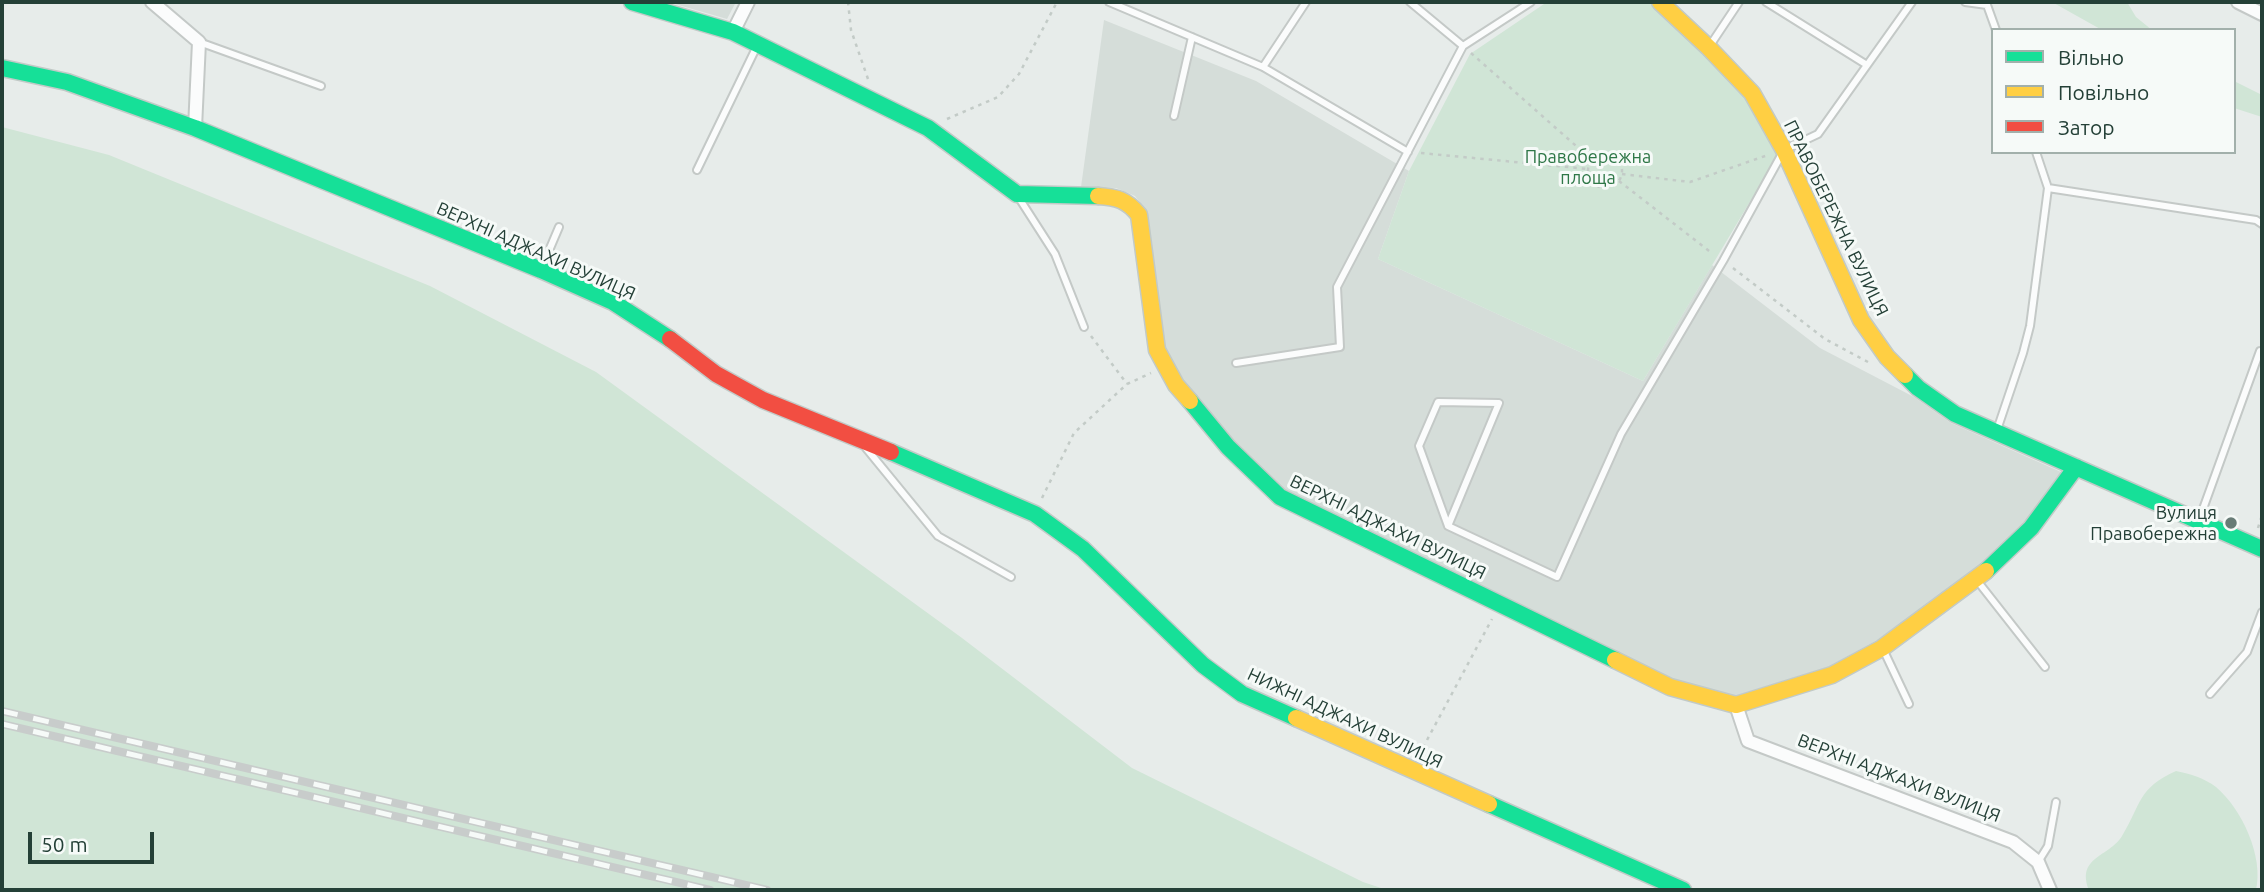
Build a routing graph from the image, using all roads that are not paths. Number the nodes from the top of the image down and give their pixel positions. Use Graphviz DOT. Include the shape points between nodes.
graph roads {
  1 [pos="152,2"];
  2 [pos="632,2"];
  3 [pos="748,2"];
  4 [pos="1109,2"];
  5 [pos="1306,2"];
  6 [pos="1410,2"];
  7 [pos="1531,2"];
  8 [pos="1660,2"];
  9 [pos="1739,2"];
  10 [pos="1766,2"];
  11 [pos="1912,2"];
  12 [pos="1965,2"];
  13 [pos="2238,2"];
  14 [pos="2262,14"];
  15 [pos="1995,28"];
  16 [pos="733,32"];
  17 [pos="1192,37"];
  18 [pos="199,42"];
  19 [pos="758,44"];
  20 [pos="1463,46"];
  21 [pos="1708,47"];
  22 [pos="1867,65"];
  23 [pos="1263,67"];
  24 [pos="2,68"];
  25 [pos="321,86"];
  26 [pos="1174,116"];
  27 [pos="195,128"];
  28 [pos="1784,150"];
  29 [pos="1408,152"];
  30 [pos="2037,154"];
  31 [pos="697,170"];
  32 [pos="2049,188"];
  33 [pos="1017,194"];
  34 [pos="2262,224"];
  35 [pos="559,227"];
  36 [pos="541,270"];
  37 [pos="1084,327"];
  38 [pos="2262,351"];
  39 [pos="1236,363"];
  40 [pos="1996,432"];
  41 [pos="860,441"];
  42 [pos="2076,467"];
  43 [pos="1035,514"];
  44 [pos="2199,521"];
  45 [pos="1448,526"];
  46 [pos="2262,549"];
  47 [pos="1011,577"];
  48 [pos="1977,580"];
  49 [pos="2262,612"];
  50 [pos="1882,648"];
  51 [pos="2045,667"];
  52 [pos="2210,694"];
  53 [pos="1909,704"];
  54 [pos="1735,705"];
  55 [pos="2056,802"];
  56 [pos="2038,862"];
  57 [pos="1683,890"];
  58 [pos="2050,890"];
  1 -- 18 [label="street"];
  2 -- 16 [label="street"];
  3 -- 16 [label="street"];
  4 -- 17 [label="lane"];
  5 -- 23 [label="lane"];
  6 -- 20 [label="lane"];
  7 -- 20 [label="lane"];
  8 -- 21 [label="street, ПРАВОБЕРЕЖНА ВУЛИЦЯ"];
  9 -- 21 [label="lane"];
  10 -- 22 [label="lane"];
  11 -- 22 [label="lane"];
  12 -- 15 [label="lane" via="1987,5"];
  13 -- 14 [label="street"];
  16 -- 19 [label="street"];
  17 -- 23 [label="lane"];
  17 -- 26 [label="lane"];
  18 -- 25 [label="lane"];
  18 -- 27 [label="street"];
  19 -- 31 [label="lane"];
  19 -- 33 [label="street" via="928,128"];
  20 -- 29 [label="lane"];
  21 -- 28 [label="street, ПРАВОБЕРЕЖНА ВУЛИЦЯ" via="1752,93"];
  22 -- 28 [label="lane" via="1818,134"];
  23 -- 29 [label="lane"];
  24 -- 27 [label="street, ВЕРХНІ АДЖАХИ ВУЛИЦЯ" via="66,82"];
  27 -- 36 [label="street, ВЕРХНІ АДЖАХИ ВУЛИЦЯ"];
  28 -- 40 [label="street, ПРАВОБЕРЕЖНА ВУЛИЦЯ" via="1861,320 1887,357 1955,414"];
  28 -- 45 [label="lane" via="1621,434 1557,577"];
  29 -- 39 [label="lane" via="1337,287 1340,347"];
  30 -- 32 [label="lane"];
  32 -- 34 [label="lane"];
  32 -- 40 [label="lane" via="2029,326"];
  33 -- 37 [label="lane" via="1055,254"];
  33 -- 54 [label="street, ВЕРХНІ АДЖАХИ ВУЛИЦЯ" via="1114,197 1129,203 1139,215 1157,350 1165,367 1228,447 1280,497 1670,687"];
  35 -- 36 [label="lane"];
  36 -- 41 [label="street, ВЕРХНІ АДЖАХИ ВУЛИЦЯ" via="613,302 716,374 763,400"];
  38 -- 44 [label="lane"];
  40 -- 42 [label="street, ПРАВОБЕРЕЖНА ВУЛИЦЯ"];
  41 -- 43 [label="street, ВЕРХНІ АДЖАХИ ВУЛИЦЯ"];
  41 -- 47 [label="lane" via="938,537"];
  42 -- 44 [label="street, ПРАВОБЕРЕЖНА ВУЛИЦЯ"];
  42 -- 48 [label="street" via="2031,528"];
  43 -- 57 [label="street, НИЖНІ АДЖАХИ ВУЛИЦЯ" via="1083,549 1203,665 1242,694"];
  44 -- 46 [label="street, ПРАВОБЕРЕЖНА ВУЛИЦЯ"];
  45 -- 45 [label="lane" via="1458,502 1499,403 1438,401 1419,446"];
  48 -- 50 [label="street"];
  48 -- 51 [label="lane"];
  49 -- 52 [label="lane" via="2247,652"];
  50 -- 53 [label="lane"];
  50 -- 54 [label="street" via="1832,676"];
  54 -- 56 [label="street, ВЕРХНІ АДЖАХИ ВУЛИЦЯ" via="1748,741 2013,842"];
  55 -- 56 [label="lane" via="2048,846"];
  56 -- 58 [label="street, ВЕРХНІ АДЖАХИ ВУЛИЦЯ"];
}
